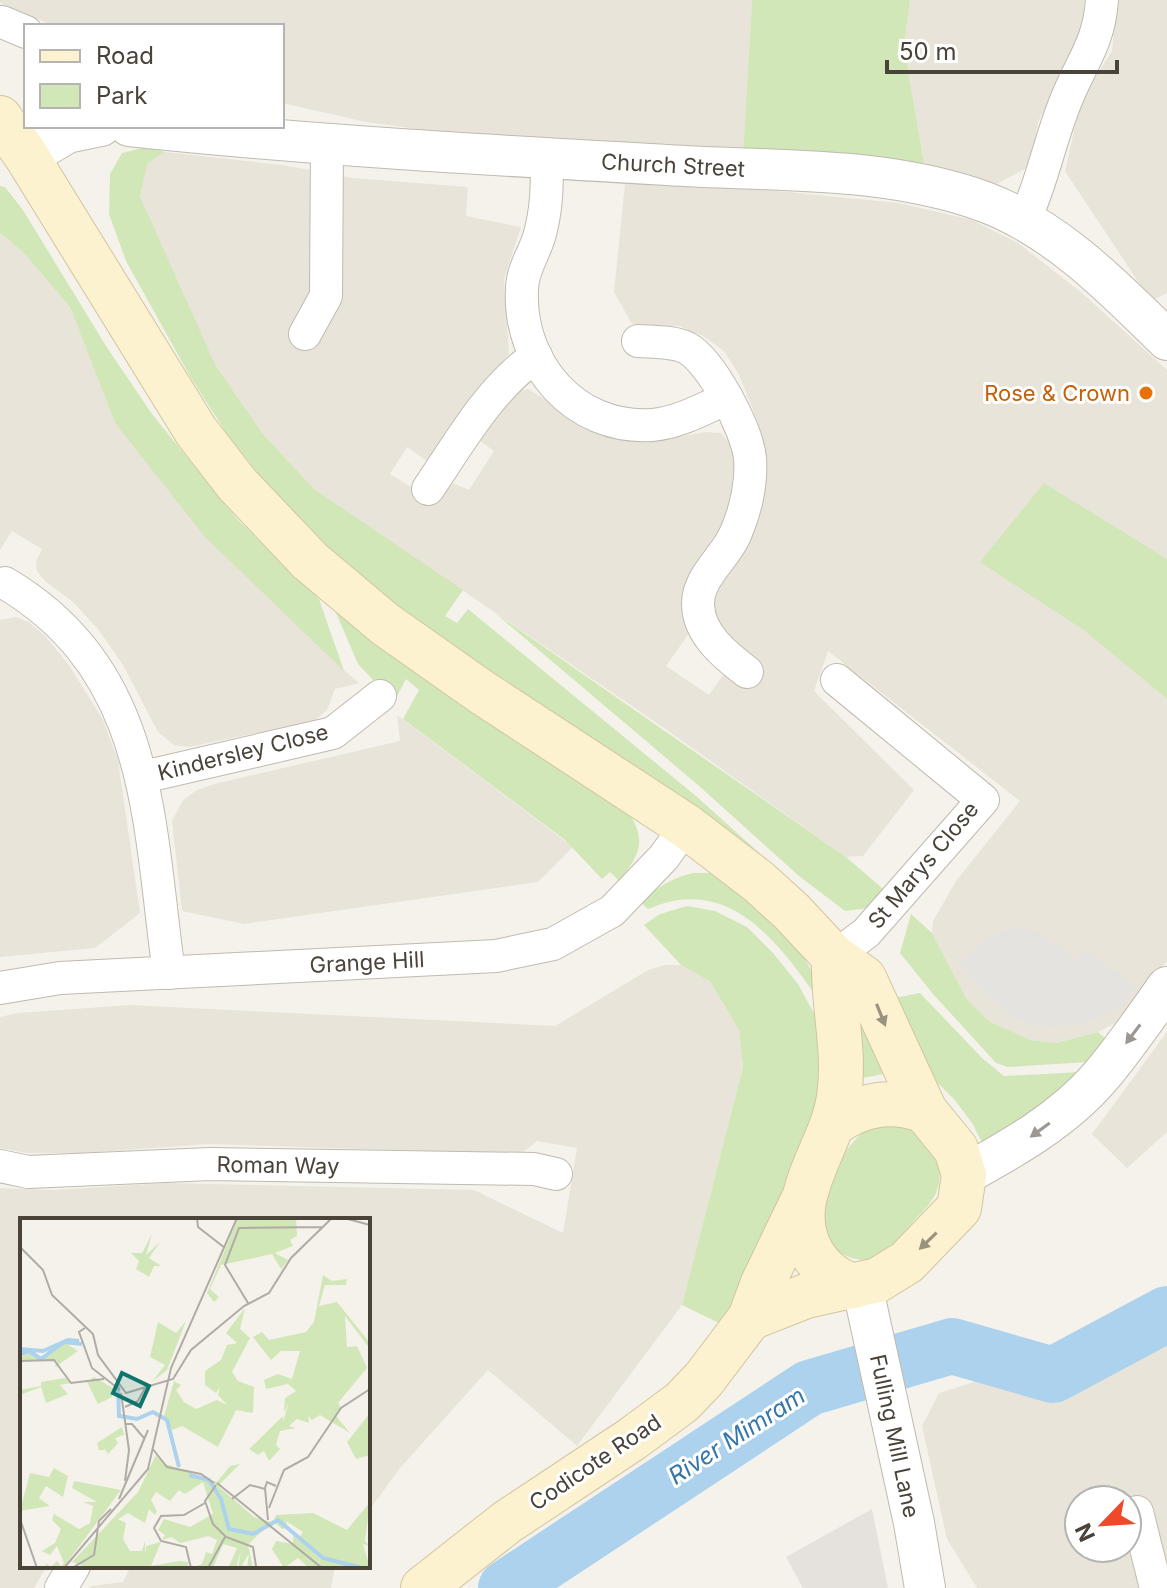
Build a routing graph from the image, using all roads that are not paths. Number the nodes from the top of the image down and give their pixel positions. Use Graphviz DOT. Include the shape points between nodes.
graph roads {
  1 [pos="1102,0"];
  2 [pos="91,128"];
  3 [pos="161,128"];
  4 [pos="9,136"];
  5 [pos="327,144"];
  6 [pos="547,158"];
  7 [pos="1024,221"];
  8 [pos="1162,325"];
  9 [pos="305,334"];
  10 [pos="638,341"];
  11 [pos="536,356"];
  12 [pos="727,398"];
  13 [pos="428,489"];
  14 [pos="5,583"];
  15 [pos="747,672"];
  16 [pos="837,680"];
  17 [pos="380,696"];
  18 [pos="143,777"];
  19 [pos="686,826"];
  20 [pos="834,957"];
  21 [pos="169,973"];
  22 [pos="1167,987"];
  23 [pos="0,988"];
  24 [pos="925,1111"];
  25 [pos="833,1124"];
  26 [pos="0,1166"];
  27 [pos="556,1174"];
  28 [pos="964,1175"];
  29 [pos="802,1202"];
  30 [pos="858,1286"];
  31 [pos="750,1318"];
  32 [pos="1143,1536"];
  33 [pos="73,1568"];
  34 [pos="61,1588"];
  35 [pos="423,1588"];
  36 [pos="925,1588"];
  37 [pos="1156,1588"];
  1 -- 7 [label="street" via="1092,48 1066,99"];
  2 -- 4 [label="street"];
  3 -- 5 [label="street, Church Street"];
  4 -- 19 [label="main road" via="196,431 272,523 385,624"];
  5 -- 6 [label="street, Church Street"];
  5 -- 9 [label="street" via="326,296"];
  6 -- 7 [label="street, Church Street" via="841,173 944,190"];
  6 -- 11 [label="street" via="547,201 522,284 525,335"];
  7 -- 8 [label="street, Church Street"];
  10 -- 12 [label="street" via="686,347"];
  11 -- 12 [label="street" via="570,400 622,424 675,420"];
  11 -- 13 [label="street" via="495,393"];
  12 -- 15 [label="street" via="750,456 749,483 736,534 704,581 698,604 704,629"];
  14 -- 18 [label="street, Kindersley Close" via="36,601 105,679"];
  16 -- 20 [label="street, St Marys Close" via="983,800 866,933"];
  17 -- 18 [label="street, Kindersley Close" via="333,733"];
  18 -- 21 [label="street, Kindersley Close"];
  19 -- 20 [label="main road" via="781,901"];
  19 -- 21 [label="street, Grange Hill" via="612,911 553,944 496,956"];
  20 -- 24 [label="main road, one-way" via="864,978"];
  20 -- 25 [label="main road" via="841,1069"];
  21 -- 23 [label="street, Grange Hill" via="60,978"];
  22 -- 28 [label="street, one-way" via="1099,1079 1073,1104 1022,1143"];
  24 -- 25 [label="main road" via="885,1103 851,1112"];
  24 -- 28 [label="main road" via="956,1149"];
  25 -- 29 [label="main road"];
  26 -- 27 [label="street, Roman Way" via="28,1172 210,1164 534,1169"];
  28 -- 30 [label="main road, one-way" via="959,1208 940,1229 892,1273"];
  29 -- 30 [label="main road" via="807,1245 818,1263 840,1282"];
  29 -- 31 [label="main road, Codicote Road"];
  30 -- 31 [label="main road" via="806,1296"];
  30 -- 36 [label="street, Fulling Mill Lane" via="875,1338"];
  31 -- 35 [label="main road, Codicote Road" via="682,1402 507,1522"];
  32 -- 37 [label="street"];
  33 -- 34 [label="street"];
}
